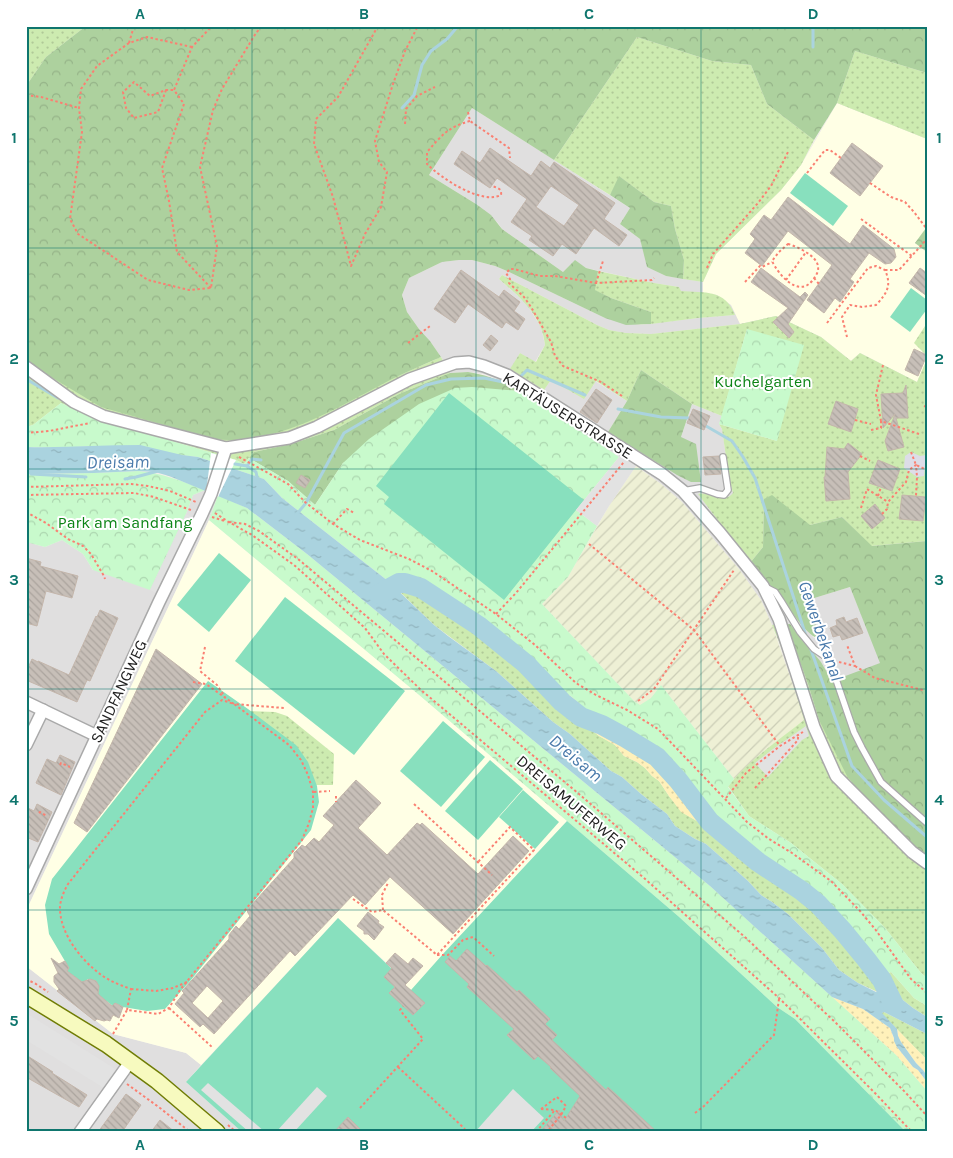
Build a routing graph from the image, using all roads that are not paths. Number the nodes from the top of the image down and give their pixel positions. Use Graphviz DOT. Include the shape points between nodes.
graph roads {
  1 [pos="26,367"];
  2 [pos="224,452"];
  3 [pos="723,457"];
  4 [pos="683,491"];
  5 [pos="763,586"];
  6 [pos="26,702"];
  7 [pos="43,710"];
  8 [pos="97,736"];
  9 [pos="26,745"];
  10 [pos="927,823"];
  11 [pos="927,863"];
  12 [pos="26,889"];
  13 [pos="26,995"];
  14 [pos="130,1062"];
  15 [pos="80,1132"];
  16 [pos="217,1132"];
  1 -- 2 [label="street, KARTÄUSERSTRASSE" via="74,402 103,416"];
  2 -- 4 [label="street, KARTÄUSERSTRASSE" via="289,438 410,379 455,363 469,362 507,375 662,474"];
  2 -- 8 [label="street, SANDFANGWEG" via="204,510"];
  3 -- 4 [label="lane" via="728,490 724,495 700,488"];
  4 -- 5 [label="street, KARTÄUSERSTRASSE"];
  5 -- 10 [label="lane" via="775,592 800,632 814,649 829,659 854,732 881,782"];
  5 -- 11 [label="street, KARTÄUSERSTRASSE" via="779,619 814,727 836,776"];
  6 -- 7 [label="street"];
  7 -- 8 [label="street"];
  7 -- 9 [label="street"];
  8 -- 12 [label="street, SANDFANGWEG"];
  13 -- 14 [label="main road"];
  14 -- 15 [label="street"];
  14 -- 16 [label="main road"];
}
